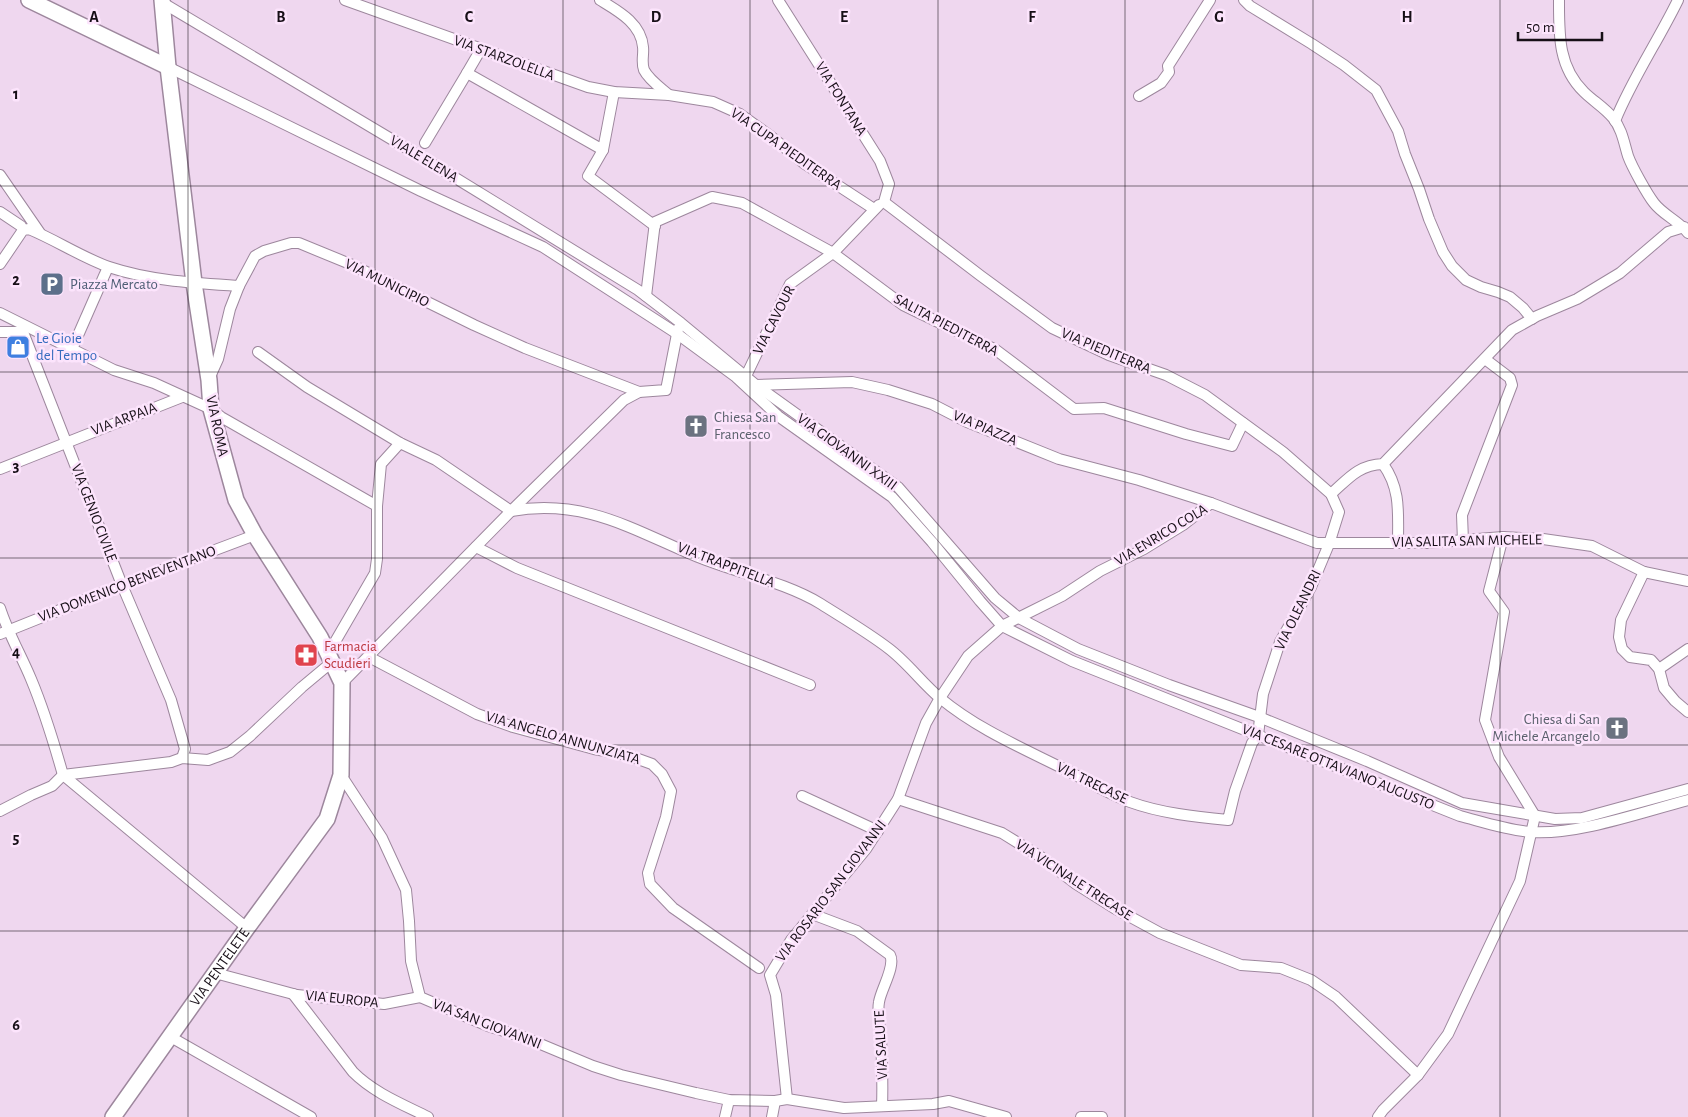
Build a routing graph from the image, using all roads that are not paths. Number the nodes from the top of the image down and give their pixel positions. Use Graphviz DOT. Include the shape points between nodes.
graph roads {
  1 [pos="29,0"];
  2 [pos="345,0"];
  3 [pos="600,0"];
  4 [pos="778,0"];
  5 [pos="1210,0"];
  6 [pos="1244,0"];
  7 [pos="1559,0"];
  8 [pos="1678,0"];
  9 [pos="161,1"];
  10 [pos="481,49"];
  11 [pos="168,67"];
  12 [pos="468,73"];
  13 [pos="614,92"];
  14 [pos="669,95"];
  15 [pos="1139,96"];
  16 [pos="1615,121"];
  17 [pos="425,144"];
  18 [pos="603,150"];
  19 [pos="0,175"];
  20 [pos="884,202"];
  21 [pos="874,209"];
  22 [pos="0,212"];
  23 [pos="655,226"];
  24 [pos="23,230"];
  25 [pos="1686,230"];
  26 [pos="40,233"];
  27 [pos="834,253"];
  28 [pos="0,264"];
  29 [pos="108,267"];
  30 [pos="194,283"];
  31 [pos="239,286"];
  32 [pos="646,296"];
  33 [pos="0,313"];
  34 [pos="1532,319"];
  35 [pos="681,323"];
  36 [pos="27,330"];
  37 [pos="0,332"];
  38 [pos="676,333"];
  39 [pos="72,349"];
  40 [pos="258,352"];
  41 [pos="1485,359"];
  42 [pos="746,376"];
  43 [pos="209,380"];
  44 [pos="756,385"];
  45 [pos="639,392"];
  46 [pos="182,397"];
  47 [pos="212,409"];
  48 [pos="1243,422"];
  49 [pos="67,441"];
  50 [pos="400,443"];
  51 [pos="1382,464"];
  52 [pos="0,469"];
  53 [pos="1331,494"];
  54 [pos="1211,503"];
  55 [pos="377,506"];
  56 [pos="511,511"];
  57 [pos="255,535"];
  58 [pos="1503,538"];
  59 [pos="1463,541"];
  60 [pos="1398,543"];
  61 [pos="1329,544"];
  62 [pos="476,547"];
  63 [pos="1644,572"];
  64 [pos="1688,581"];
  65 [pos="122,585"];
  66 [pos="0,608"];
  67 [pos="1019,618"];
  68 [pos="1002,626"];
  69 [pos="4,633"];
  70 [pos="1688,649"];
  71 [pos="369,657"];
  72 [pos="330,658"];
  73 [pos="1659,669"];
  74 [pos="920,678"];
  75 [pos="342,683"];
  76 [pos="810,685"];
  77 [pos="940,698"];
  78 [pos="1688,712"];
  79 [pos="1259,717"];
  80 [pos="1258,735"];
  81 [pos="182,758"];
  82 [pos="63,775"];
  83 [pos="341,775"];
  84 [pos="1688,789"];
  85 [pos="802,796"];
  86 [pos="898,799"];
  87 [pos="1688,800"];
  88 [pos="0,811"];
  89 [pos="1535,816"];
  90 [pos="328,819"];
  91 [pos="878,831"];
  92 [pos="1531,832"];
  93 [pos="812,914"];
  94 [pos="247,928"];
  95 [pos="759,968"];
  96 [pos="215,973"];
  97 [pos="293,994"];
  98 [pos="420,997"];
  99 [pos="169,1036"];
  100 [pos="1418,1075"];
  101 [pos="787,1099"];
  102 [pos="729,1100"];
  103 [pos="776,1101"];
  104 [pos="882,1106"];
  105 [pos="113,1117"];
  106 [pos="311,1117"];
  107 [pos="428,1117"];
  108 [pos="725,1117"];
  109 [pos="772,1117"];
  110 [pos="1006,1117"];
  111 [pos="1081,1117"];
  112 [pos="1102,1117"];
  113 [pos="1378,1117"];
  1 -- 11 [label="main road"];
  2 -- 10 [label="street, VIA STARZOLELLA"];
  3 -- 14 [label="street" via="630,20 642,39 644,69"];
  4 -- 20 [label="street, VIA FONTANA" via="880,162 889,184"];
  5 -- 15 [label="street" via="1168,66 1169,72 1161,83"];
  6 -- 34 [label="street" via="1344,65 1376,90 1398,131 1429,219 1452,266 1466,280 1510,297"];
  7 -- 16 [label="street" via="1559,40 1565,65 1583,91"];
  8 -- 16 [label="street" via="1624,98"];
  9 -- 11 [label="main road, VIA ROMA"];
  9 -- 32 [label="street, VIALE ELENA"];
  10 -- 12 [label="street"];
  10 -- 13 [label="street, VIA STARZOLELLA" via="562,79"];
  11 -- 30 [label="main road, VIA ROMA"];
  11 -- 38 [label="street, VIALE ELENA" via="542,248"];
  12 -- 17 [label="street"];
  12 -- 18 [label="street"];
  13 -- 14 [label="street, VIA STARZOLELLA"];
  13 -- 18 [label="street"];
  14 -- 21 [label="street, VIA CUPA PIEDITERRA" via="713,102 740,114 805,164"];
  16 -- 25 [label="street" via="1621,130 1629,159 1654,204"];
  18 -- 23 [label="street" via="588,176"];
  19 -- 26 [label="street"];
  20 -- 21 [label="street, VIA CAVOUR"];
  20 -- 48 [label="street, VIA PIEDITERRA" via="1052,328 1109,355 1166,375 1205,395"];
  21 -- 27 [label="street, VIA CAVOUR"];
  22 -- 24 [label="street"];
  23 -- 27 [label="street" via="655,222 712,196 742,203"];
  23 -- 32 [label="street"];
  24 -- 26 [label="street"];
  24 -- 28 [label="street"];
  25 -- 34 [label="street" via="1668,232 1620,273 1577,299"];
  26 -- 29 [label="street"];
  27 -- 42 [label="street, VIA CAVOUR" via="790,284"];
  27 -- 48 [label="street, SALITA PIEDITERRA" via="903,305 996,350 1074,409 1104,408 1232,446"];
  29 -- 30 [label="street" via="157,279"];
  29 -- 39 [label="street"];
  30 -- 31 [label="street"];
  30 -- 43 [label="main road, VIA ROMA"];
  31 -- 43 [label="street, VIA MUNICIPIO"];
  31 -- 45 [label="street, VIA MUNICIPIO" via="256,256 299,243 525,348"];
  32 -- 35 [label="street, VIALE ELENA"];
  33 -- 36 [label="street"];
  34 -- 41 [label="street" via="1512,330"];
  35 -- 38 [label="street"];
  35 -- 42 [label="street, VIA GIOVANNI XXIII"];
  36 -- 37 [label="street"];
  36 -- 39 [label="street"];
  36 -- 49 [label="street, VIA GENIO CIVILE"];
  38 -- 45 [label="street" via="666,390"];
  38 -- 68 [label="street, VIA GIOVANNI XXIII" via="736,377 778,416 892,497"];
  39 -- 46 [label="street"];
  40 -- 50 [label="street" via="307,387"];
  41 -- 51 [label="street"];
  41 -- 59 [label="street" via="1510,378 1512,385 1462,515"];
  42 -- 44 [label="street, VIA GIOVANNI XXIII"];
  43 -- 47 [label="main road, VIA ROMA"];
  44 -- 54 [label="street, VIA PIAZZA" via="852,382 888,390 932,404 967,422 1059,459"];
  44 -- 67 [label="street, VIA GIOVANNI XXIII" via="898,487 995,598"];
  45 -- 56 [label="street" via="624,400"];
  46 -- 47 [label="street"];
  46 -- 49 [label="street, VIA ARPAIA"];
  47 -- 55 [label="street" via="220,417"];
  47 -- 57 [label="main road, VIA ROMA" via="236,500"];
  48 -- 53 [label="street, VIA PIEDITERRA"];
  49 -- 52 [label="street, VIA ARPAIA"];
  49 -- 65 [label="street, VIA GENIO CIVILE"];
  50 -- 55 [label="street" via="381,464"];
  50 -- 56 [label="street" via="436,460"];
  51 -- 53 [label="street" via="1360,468"];
  51 -- 60 [label="street" via="1398,496"];
  53 -- 61 [label="street, VIA OLEANDRI" via="1339,512"];
  54 -- 61 [label="street, VIA ENRICO COLA" via="1317,543"];
  54 -- 67 [label="street, VIA ENRICO COLA" via="1144,549"];
  55 -- 72 [label="street" via="375,573"];
  56 -- 62 [label="street"];
  56 -- 74 [label="street, VIA TRAPPITELLA" via="553,507 585,512 794,591 820,603 889,649"];
  57 -- 65 [label="street, VIA DOMENICO BENEVENTANO"];
  57 -- 72 [label="main road, VIA ROMA"];
  58 -- 59 [label="street, VIA SALITA SAN MICHELE"];
  58 -- 63 [label="street, VIA SALITA SAN MICHELE" via="1543,539 1592,546"];
  58 -- 89 [label="street" via="1489,591 1504,612 1485,720 1499,757"];
  59 -- 60 [label="street, VIA SALITA SAN MICHELE"];
  60 -- 61 [label="street, VIA SALITA SAN MICHELE"];
  61 -- 79 [label="street, VIA OLEANDRI" via="1311,587 1280,642"];
  62 -- 71 [label="street"];
  62 -- 76 [label="street" via="517,568"];
  63 -- 64 [label="street, VIA SALITA SAN MICHELE"];
  63 -- 73 [label="street" via="1621,620 1619,637 1622,649 1630,657 1651,660"];
  65 -- 69 [label="street, VIA DOMENICO BENEVENTANO"];
  65 -- 81 [label="street, VIA GENIO CIVILE" via="171,700 185,749"];
  66 -- 69 [label="street"];
  67 -- 68 [label="street, VIA ENRICO COLA"];
  67 -- 79 [label="street, VIA CESARE OTTAVIANO AUGUSTO" via="1078,649"];
  68 -- 77 [label="street, VIA ROSARIO SAN GIOVANNI" via="968,656"];
  68 -- 80 [label="street, VIA CESARE OTTAVIANO AUGUSTO" via="1072,661"];
  69 -- 82 [label="street" via="31,680"];
  70 -- 73 [label="street"];
  71 -- 75 [label="street"];
  71 -- 95 [label="street, VIA ANGELO ANNUNZIATA" via="478,714 513,727 652,764 671,791 648,873 650,884 673,908"];
  72 -- 75 [label="main road, VIA ROMA"];
  72 -- 81 [label="street" via="230,752 208,760"];
  73 -- 78 [label="street" via="1664,688"];
  74 -- 77 [label="street, VIA TRECASE"];
  75 -- 83 [label="main road, VIA ROMA"];
  77 -- 80 [label="street, VIA TRECASE" via="977,724 1104,791 1168,812 1228,820 1235,791 1252,743"];
  77 -- 86 [label="street, VIA ROSARIO SAN GIOVANNI" via="926,723"];
  79 -- 80 [label="street, VIA OLEANDRI"];
  79 -- 89 [label="street, VIA CESARE OTTAVIANO AUGUSTO" via="1462,803"];
  80 -- 92 [label="street, VIA CESARE OTTAVIANO AUGUSTO" via="1460,816"];
  81 -- 82 [label="street"];
  82 -- 88 [label="street" via="52,786"];
  82 -- 94 [label="street"];
  83 -- 90 [label="main road, VIA ROMA"];
  83 -- 98 [label="street, VIA SAN GIOVANNI" via="382,838 406,890 411,961"];
  84 -- 89 [label="street, VIA CESARE OTTAVIANO AUGUSTO" via="1582,818"];
  85 -- 91 [label="street"];
  86 -- 91 [label="street, VIA ROSARIO SAN GIOVANNI"];
  86 -- 100 [label="street, VIA VICINALE TRECASE" via="1002,834 1114,908 1160,933 1241,964 1281,968 1311,980 1336,997"];
  87 -- 92 [label="street, VIA CESARE OTTAVIANO AUGUSTO" via="1583,827"];
  89 -- 92 [label="street"];
  90 -- 94 [label="main road, VIA PENTELETE"];
  91 -- 93 [label="street, VIA ROSARIO SAN GIOVANNI"];
  92 -- 100 [label="street" via="1520,882 1508,910 1448,1034"];
  93 -- 101 [label="street, VIA ROSARIO SAN GIOVANNI" via="791,940 770,975 776,995"];
  93 -- 104 [label="street, VIA SALUTE" via="857,931 892,959 878,1004 884,1078"];
  94 -- 96 [label="main road, VIA PENTELETE"];
  96 -- 97 [label="street, VIA EUROPA"];
  96 -- 99 [label="main road, VIA PENTELETE"];
  97 -- 98 [label="street, VIA EUROPA" via="384,1004"];
  97 -- 107 [label="street" via="364,1083"];
  98 -- 102 [label="street, VIA SAN GIOVANNI" via="593,1066"];
  99 -- 105 [label="main road, VIA PENTELETE"];
  99 -- 106 [label="street"];
  100 -- 113 [label="street"];
  101 -- 103 [label="street, VIA SAN GIOVANNI"];
  101 -- 104 [label="street, VIA SAN GIOVANNI" via="844,1108"];
  102 -- 103 [label="street, VIA SAN GIOVANNI"];
  102 -- 108 [label="street"];
  103 -- 109 [label="street"];
  104 -- 110 [label="street, VIA SAN GIOVANNI" via="949,1101"];
  111 -- 112 [label="street"];
}
